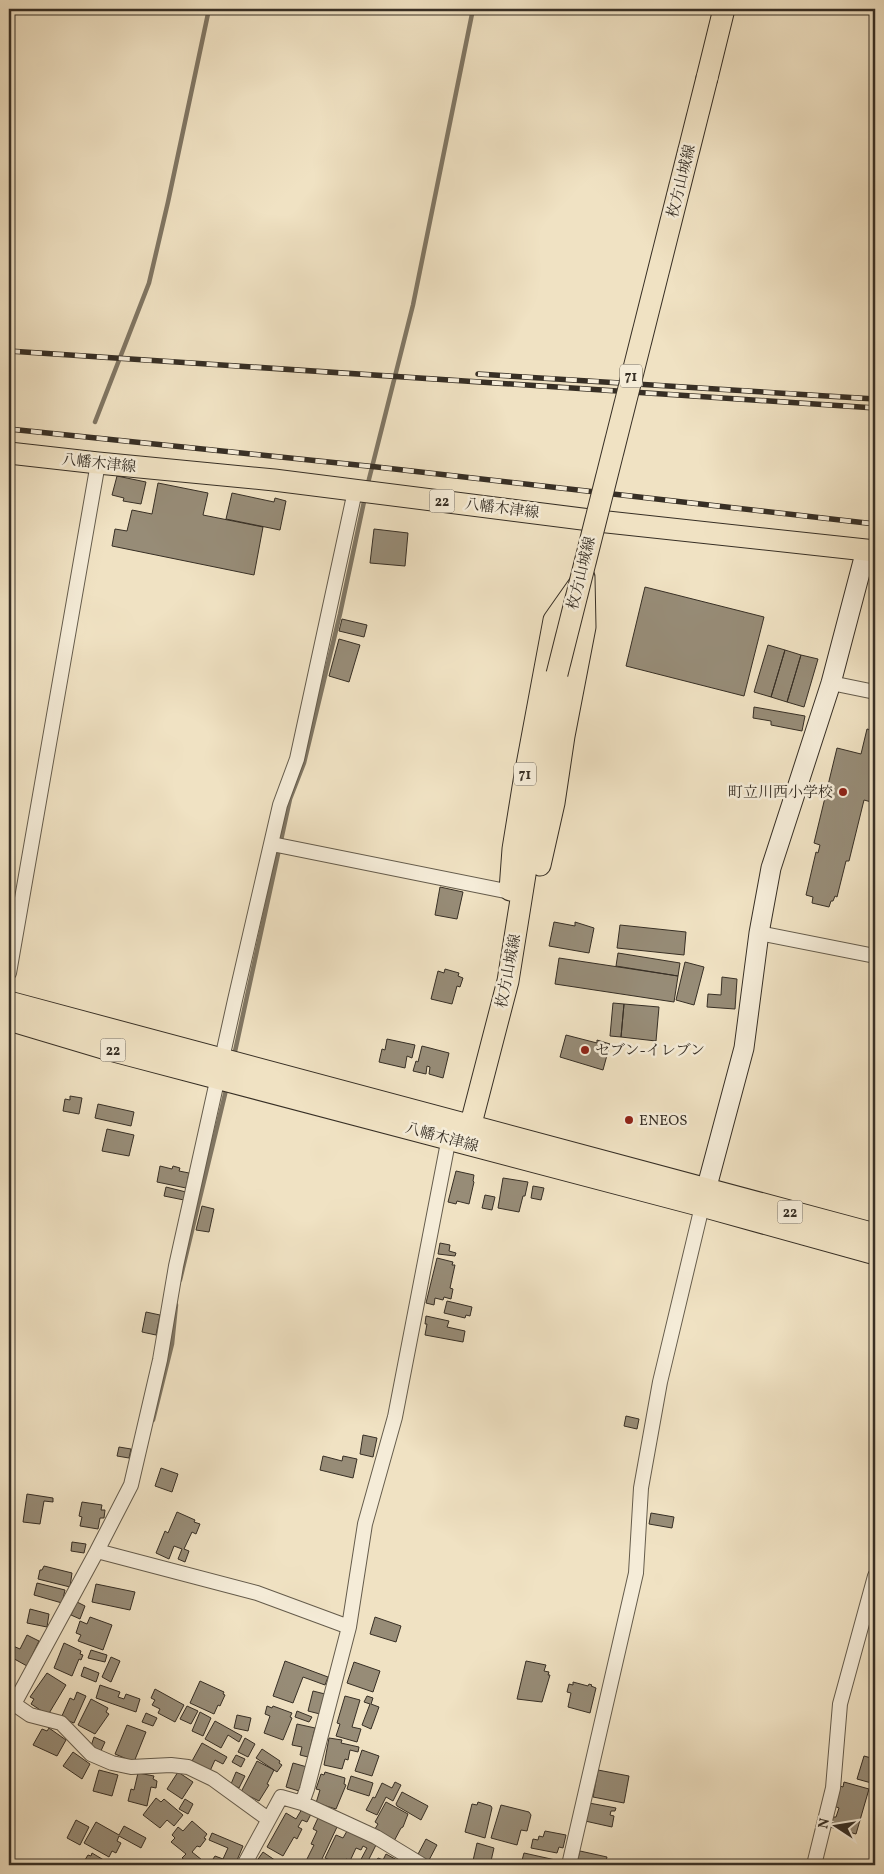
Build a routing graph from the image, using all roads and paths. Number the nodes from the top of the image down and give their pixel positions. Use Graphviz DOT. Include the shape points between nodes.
graph roads {
  1 [pos="724,9"];
  2 [pos="9,452"];
  3 [pos="98,463"];
  4 [pos="355,491"];
  5 [pos="598,520"];
  6 [pos="871,550"];
  7 [pos="584,579"];
  8 [pos="831,683"];
  9 [pos="875,692"];
  10 [pos="272,844"];
  11 [pos="510,892"];
  12 [pos="759,933"];
  13 [pos="875,956"];
  14 [pos="9,973"];
  15 [pos="508,981"];
  16 [pos="9,1002"];
  17 [pos="9,1020"];
  18 [pos="220,1068"];
  19 [pos="459,1132"];
  20 [pos="704,1198"];
  21 [pos="875,1234"];
  22 [pos="875,1254"];
  23 [pos="97,1551"];
  24 [pos="875,1576"];
  25 [pos="349,1627"];
  26 [pos="11,1702"];
  27 [pos="302,1803"];
  28 [pos="268,1818"];
  29 [pos="244,1865"];
  30 [pos="422,1865"];
  31 [pos="569,1865"];
  32 [pos="814,1865"];
  1 -- 15 [label="main road, 枚方山城線 / 71, bridge" via="557,674"];
  2 -- 3 [label="main road, 八幡木津線 / 22"];
  3 -- 4 [label="main road, 八幡木津線 / 22"];
  3 -- 14 [label="street"];
  4 -- 5 [label="main road, 八幡木津線 / 22"];
  4 -- 10 [label="street" via="297,759 280,805"];
  5 -- 6 [label="main road, 八幡木津線 / 22"];
  5 -- 7 [label="main road, 71"];
  6 -- 8 [label="street"];
  7 -- 11 [label="main road, 71" via="554,620 513,849"];
  7 -- 15 [label="main road, 71" via="585,627 554,803 530,908"];
  8 -- 9 [label="street"];
  8 -- 12 [label="street" via="778,841"];
  10 -- 11 [label="street"];
  10 -- 18 [label="street"];
  11 -- 15 [label="main road, 71"];
  12 -- 13 [label="street"];
  12 -- 20 [label="street" via="744,1048"];
  15 -- 19 [label="main road, 枚方山城線 / 71"];
  16 -- 18 [label="main road, 八幡木津線 / 22"];
  17 -- 18 [label="main road, 八幡木津線 / 22" via="106,1048"];
  18 -- 19 [label="main road, 八幡木津線 / 22"];
  18 -- 23 [label="street" via="131,1485"];
  19 -- 20 [label="main road, 八幡木津線 / 22"];
  19 -- 25 [label="street" via="395,1417 365,1524"];
  20 -- 21 [label="main road, 八幡木津線 / 22"];
  20 -- 22 [label="main road, 八幡木津線 / 22"];
  20 -- 31 [label="street" via="660,1382 641,1488 636,1573"];
  23 -- 25 [label="street" via="257,1592"];
  23 -- 26 [label="street"];
  24 -- 32 [label="street" via="840,1704 833,1788"];
  25 -- 27 [label="street"];
  26 -- 28 [label="street" via="30,1714 62,1724 91,1754 131,1767 188,1767 213,1779"];
  27 -- 28 [label="street" via="280,1797"];
  27 -- 30 [label="street" via="376,1838"];
  28 -- 29 [label="street"];
}
